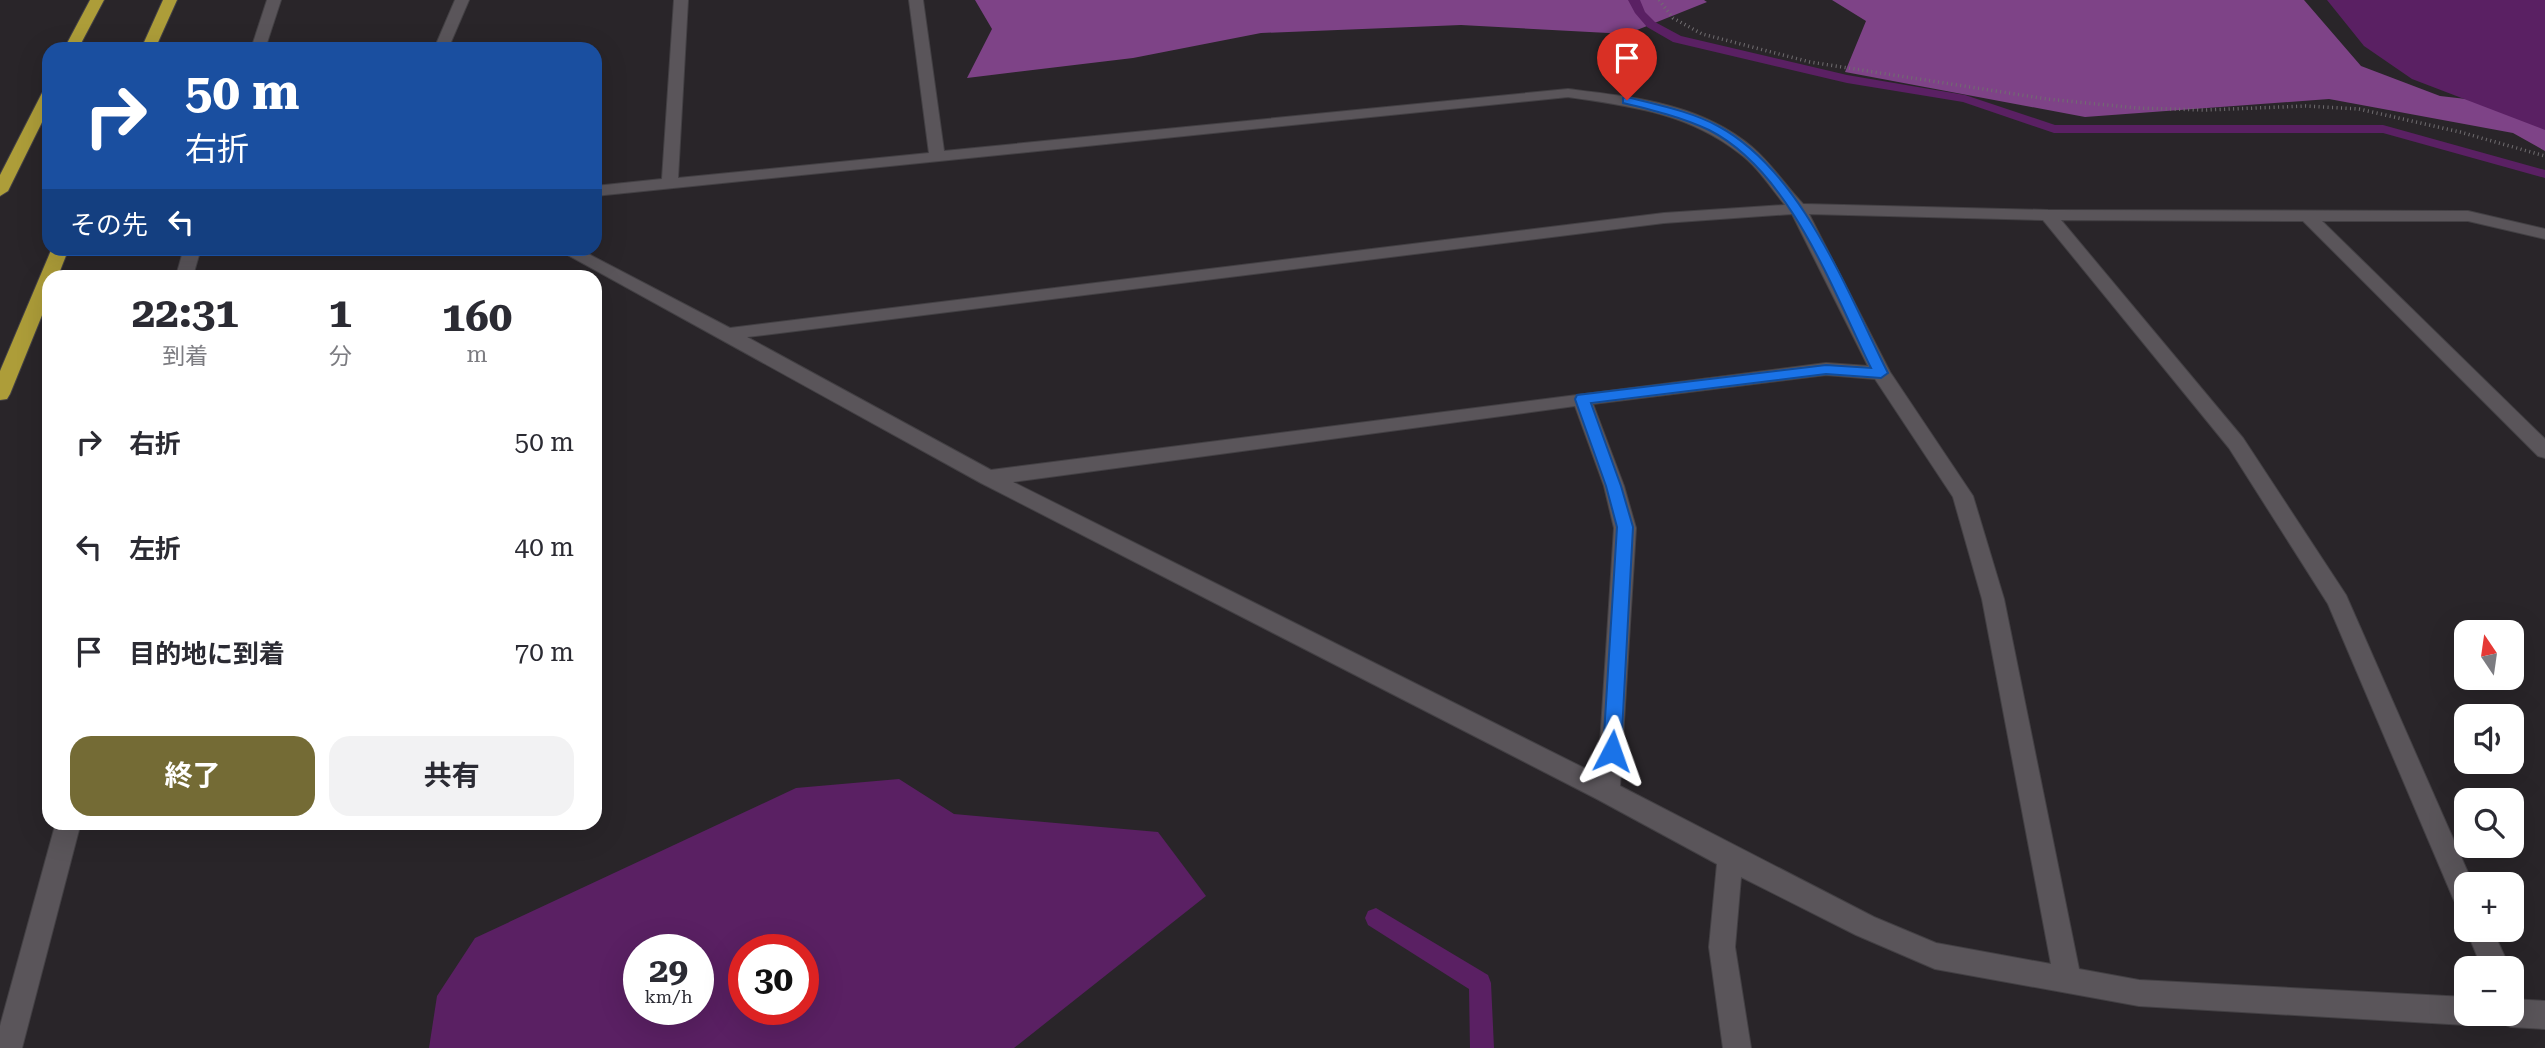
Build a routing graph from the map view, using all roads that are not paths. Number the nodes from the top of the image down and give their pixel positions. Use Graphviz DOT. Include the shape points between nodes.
graph roads {
  1 [pos="97,0"];
  2 [pos="170,0"];
  3 [pos="274,0"];
  4 [pos="462,0"];
  5 [pos="681,0"];
  6 [pos="916,0"];
  7 [pos="75,42"];
  8 [pos="151,42"];
  9 [pos="260,42"];
  10 [pos="443,42"];
  11 [pos="42,107"];
  12 [pos="937,155"];
  13 [pos="670,183"];
  14 [pos="602,190"];
  15 [pos="0,191"];
  16 [pos="1798,209"];
  17 [pos="2048,215"];
  18 [pos="2308,216"];
  19 [pos="2545,234"];
  20 [pos="578,256"];
  21 [pos="42,293"];
  22 [pos="727,334"];
  23 [pos="1881,373"];
  24 [pos="0,394"];
  25 [pos="1582,399"];
  26 [pos="2545,451"];
  27 [pos="988,478"];
  28 [pos="1606,791"];
  29 [pos="67,830"];
  30 [pos="1730,858"];
  31 [pos="2455,872"];
  32 [pos="2067,978"];
  33 [pos="2454,1010"];
  34 [pos="2524,1012"];
  35 [pos="2545,1015"];
  36 [pos="8,1048"];
  37 [pos="1737,1048"];
  1 -- 7 [label="highway"];
  2 -- 8 [label="highway"];
  3 -- 9 [label="street"];
  4 -- 10 [label="street"];
  5 -- 13 [label="street"];
  6 -- 12 [label="street"];
  11 -- 15 [label="highway"];
  12 -- 13 [label="street"];
  12 -- 16 [label="street" via="1569,93 1647,104 1715,129 1747,151"];
  13 -- 14 [label="street"];
  16 -- 17 [label="street"];
  16 -- 22 [label="street" via="1664,218"];
  16 -- 23 [label="street"];
  17 -- 18 [label="street"];
  17 -- 31 [label="street" via="2236,443 2338,601"];
  18 -- 19 [label="street" via="2468,216"];
  18 -- 26 [label="street"];
  20 -- 22 [label="street"];
  21 -- 24 [label="highway"];
  22 -- 27 [label="street"];
  23 -- 25 [label="street" via="1826,369"];
  23 -- 32 [label="street" via="1963,496 1993,599"];
  25 -- 27 [label="street"];
  25 -- 28 [label="street" via="1625,527"];
  27 -- 28 [label="street"];
  28 -- 30 [label="street"];
  29 -- 36 [label="street"];
  30 -- 32 [label="street" via="1935,956"];
  30 -- 37 [label="street" via="1722,947"];
  32 -- 33 [label="street" via="2139,993"];
  34 -- 35 [label="street"];
}
